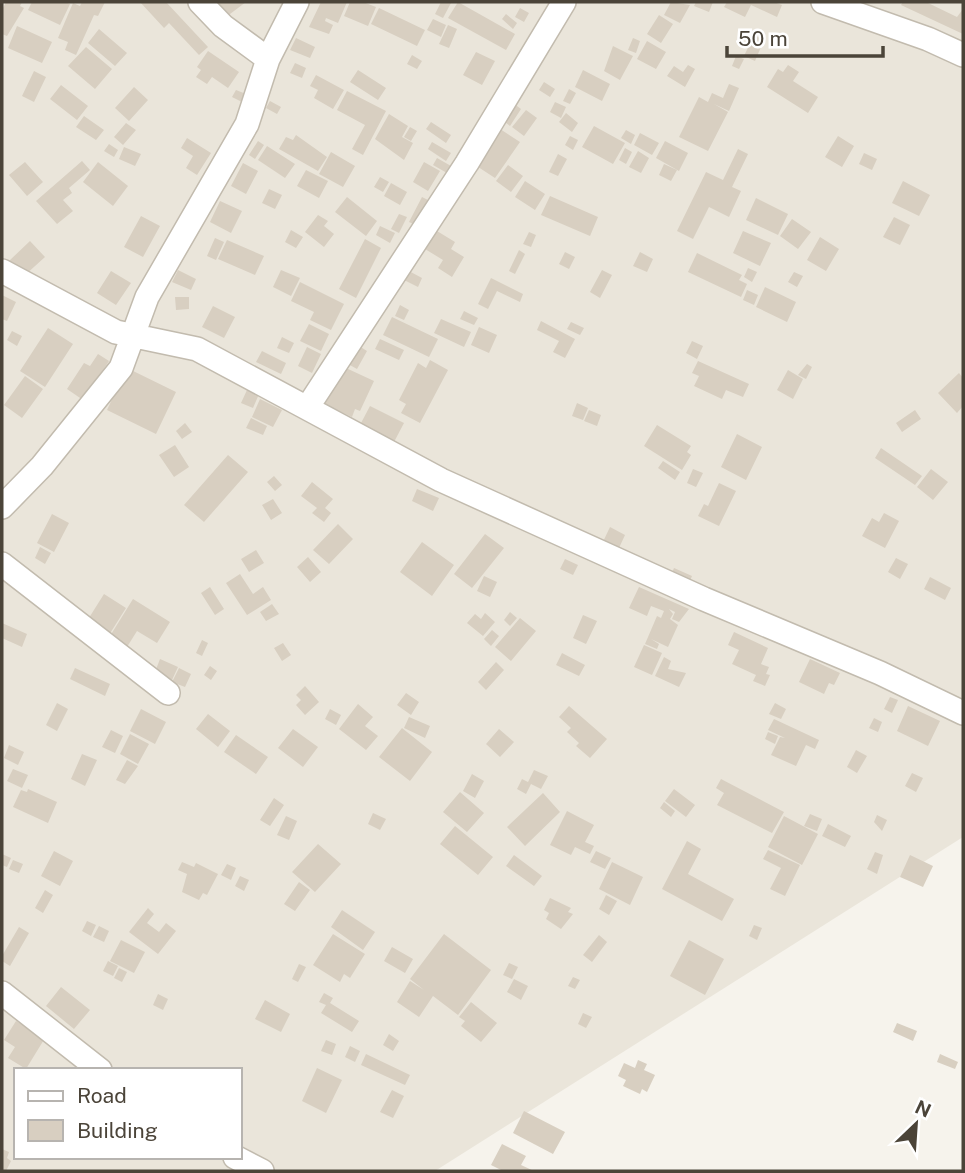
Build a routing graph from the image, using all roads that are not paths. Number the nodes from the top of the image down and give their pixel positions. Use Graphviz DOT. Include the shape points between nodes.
graph roads {
  1 [pos="200,2"];
  2 [pos="297,2"];
  3 [pos="564,2"];
  4 [pos="823,2"];
  5 [pos="963,55"];
  6 [pos="268,59"];
  7 [pos="2,271"];
  8 [pos="133,334"];
  9 [pos="307,408"];
  10 [pos="2,508"];
  11 [pos="2,564"];
  12 [pos="167,693"];
  13 [pos="963,713"];
  14 [pos="2,993"];
  15 [pos="97,1068"];
  16 [pos="239,1159"];
  17 [pos="262,1171"];
  1 -- 6 [label="street" via="223,26"];
  2 -- 6 [label="street"];
  3 -- 9 [label="street" via="467,163"];
  4 -- 5 [label="street"];
  6 -- 8 [label="street" via="247,124 147,298"];
  7 -- 8 [label="street" via="116,332"];
  8 -- 9 [label="street" via="197,349"];
  8 -- 10 [label="street" via="121,368"];
  9 -- 13 [label="street" via="442,480"];
  11 -- 12 [label="street"];
  14 -- 15 [label="street"];
  16 -- 17 [label="street"];
}
